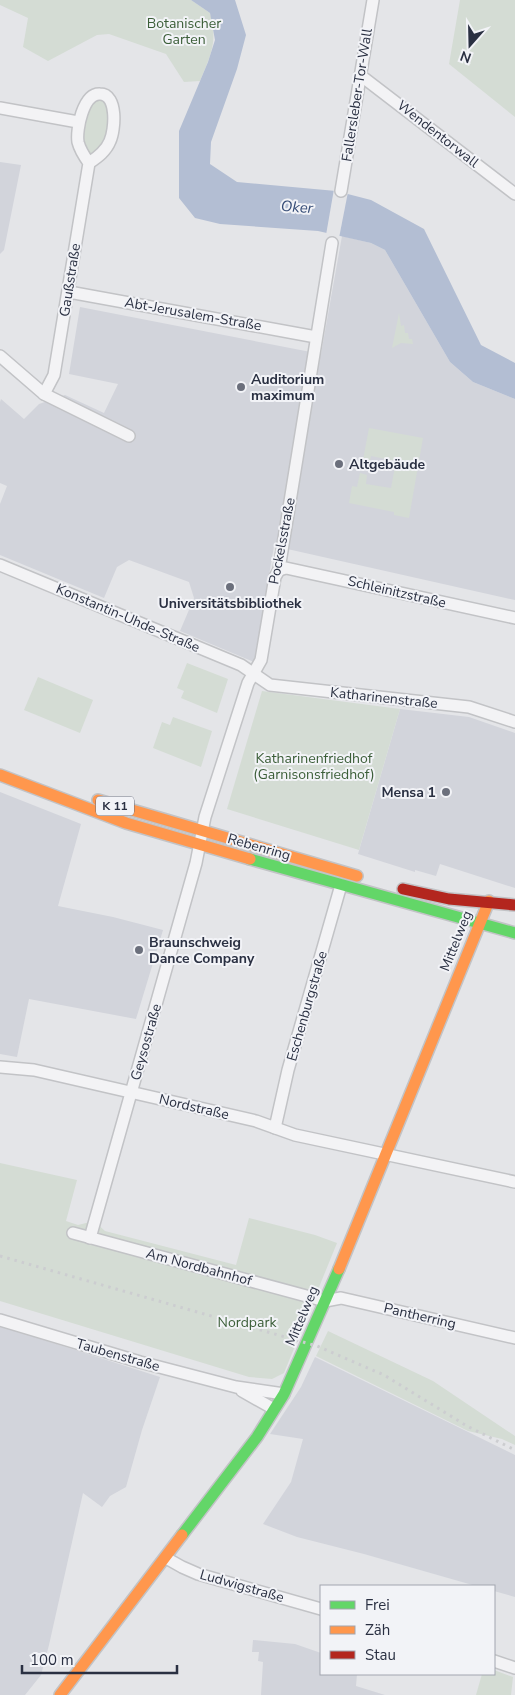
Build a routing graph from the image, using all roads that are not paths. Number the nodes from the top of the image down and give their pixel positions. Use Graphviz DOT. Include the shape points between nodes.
graph roads {
  1 [pos="373,0"];
  2 [pos="360,74"];
  3 [pos="0,108"];
  4 [pos="78,122"];
  5 [pos="89,163"];
  6 [pos="341,191"];
  7 [pos="515,194"];
  8 [pos="332,243"];
  9 [pos="69,292"];
  10 [pos="316,337"];
  11 [pos="0,356"];
  12 [pos="44,394"];
  13 [pos="129,436"];
  14 [pos="0,565"];
  15 [pos="279,570"];
  16 [pos="515,618"];
  17 [pos="253,675"];
  18 [pos="515,722"];
  19 [pos="0,775"];
  20 [pos="45,780"];
  21 [pos="202,832"];
  22 [pos="200,845"];
  23 [pos="368,880"];
  24 [pos="341,885"];
  25 [pos="392,886"];
  26 [pos="489,902"];
  27 [pos="515,905"];
  28 [pos="480,923"];
  29 [pos="515,933"];
  30 [pos="0,1067"];
  31 [pos="131,1093"];
  32 [pos="274,1128"];
  33 [pos="386,1153"];
  34 [pos="515,1182"];
  35 [pos="73,1233"];
  36 [pos="90,1238"];
  37 [pos="325,1301"];
  38 [pos="0,1320"];
  39 [pos="515,1338"];
  40 [pos="236,1387"];
  41 [pos="284,1394"];
  42 [pos="274,1410"];
  43 [pos="166,1558"];
  44 [pos="320,1609"];
  45 [pos="495,1661"];
  46 [pos="515,1668"];
  47 [pos="60,1695"];
  1 -- 2 [label="street, Fallersleber-Tor-Wall"];
  2 -- 6 [label="street, Fallersleber-Tor-Wall"];
  2 -- 7 [label="street, Wendentorwall"];
  3 -- 4 [label="street"];
  4 -- 5 [label="street" via="78,142"];
  4 -- 5 [label="street" via="93,96 100,94 110,100 114,118 110,140 101,154"];
  5 -- 9 [label="street, Gaußstraße"];
  8 -- 10 [label="street, Pockelsstraße"];
  9 -- 10 [label="street, Abt-Jerusalem-Straße"];
  9 -- 12 [label="street, Gaußstraße" via="54,375"];
  10 -- 15 [label="street, Pockelsstraße"];
  11 -- 12 [label="street"];
  12 -- 13 [label="street"];
  14 -- 17 [label="street, Konstantin-Uhde-Straße" via="240,665"];
  15 -- 16 [label="street, Schleinitzstraße" via="286,568 332,577"];
  15 -- 17 [label="street, Pockelsstraße" via="275,577 261,660"];
  17 -- 18 [label="street, Katharinenstraße" via="270,685 469,707"];
  17 -- 21 [label="street, Pockelsstraße"];
  19 -- 22 [label="main road, Rebenring / K 11" via="98,814"];
  20 -- 21 [label="main road, Rebenring / K 11"];
  21 -- 22 [label="street, Geysostraße"];
  21 -- 23 [label="main road, Rebenring / K 11"];
  22 -- 24 [label="main road, Rebenring / K 11"];
  22 -- 31 [label="street, Geysostraße"];
  24 -- 28 [label="main road, Rebenring / K 11"];
  24 -- 32 [label="street, Eschenburgstraße"];
  25 -- 26 [label="main road" via="450,899"];
  26 -- 27 [label="main road"];
  26 -- 28 [label="main road, Mittelweg"];
  28 -- 29 [label="main road, Rebenring / K 11"];
  28 -- 33 [label="main road, Mittelweg"];
  30 -- 31 [label="street, Nordstraße" via="34,1070"];
  31 -- 32 [label="street, Nordstraße" via="256,1121"];
  31 -- 36 [label="street, Geysostraße"];
  32 -- 33 [label="street, Nordstraße"];
  33 -- 34 [label="street"];
  33 -- 37 [label="main road, Mittelweg"];
  35 -- 36 [label="street, Am Nordbahnhof"];
  36 -- 37 [label="street, Am Nordbahnhof"];
  37 -- 39 [label="street, Pantherring" via="341,1298"];
  37 -- 41 [label="main road, Mittelweg"];
  38 -- 40 [label="street, Taubenstraße"];
  40 -- 41 [label="street, Taubenstraße"];
  40 -- 42 [label="street, Taubenstraße"];
  41 -- 42 [label="main road, Mittelweg"];
  42 -- 43 [label="main road, Mittelweg"];
  43 -- 44 [label="street, Ludwigstraße" via="198,1574"];
  43 -- 47 [label="main road, Mittelweg"];
  45 -- 46 [label="street"];
}
